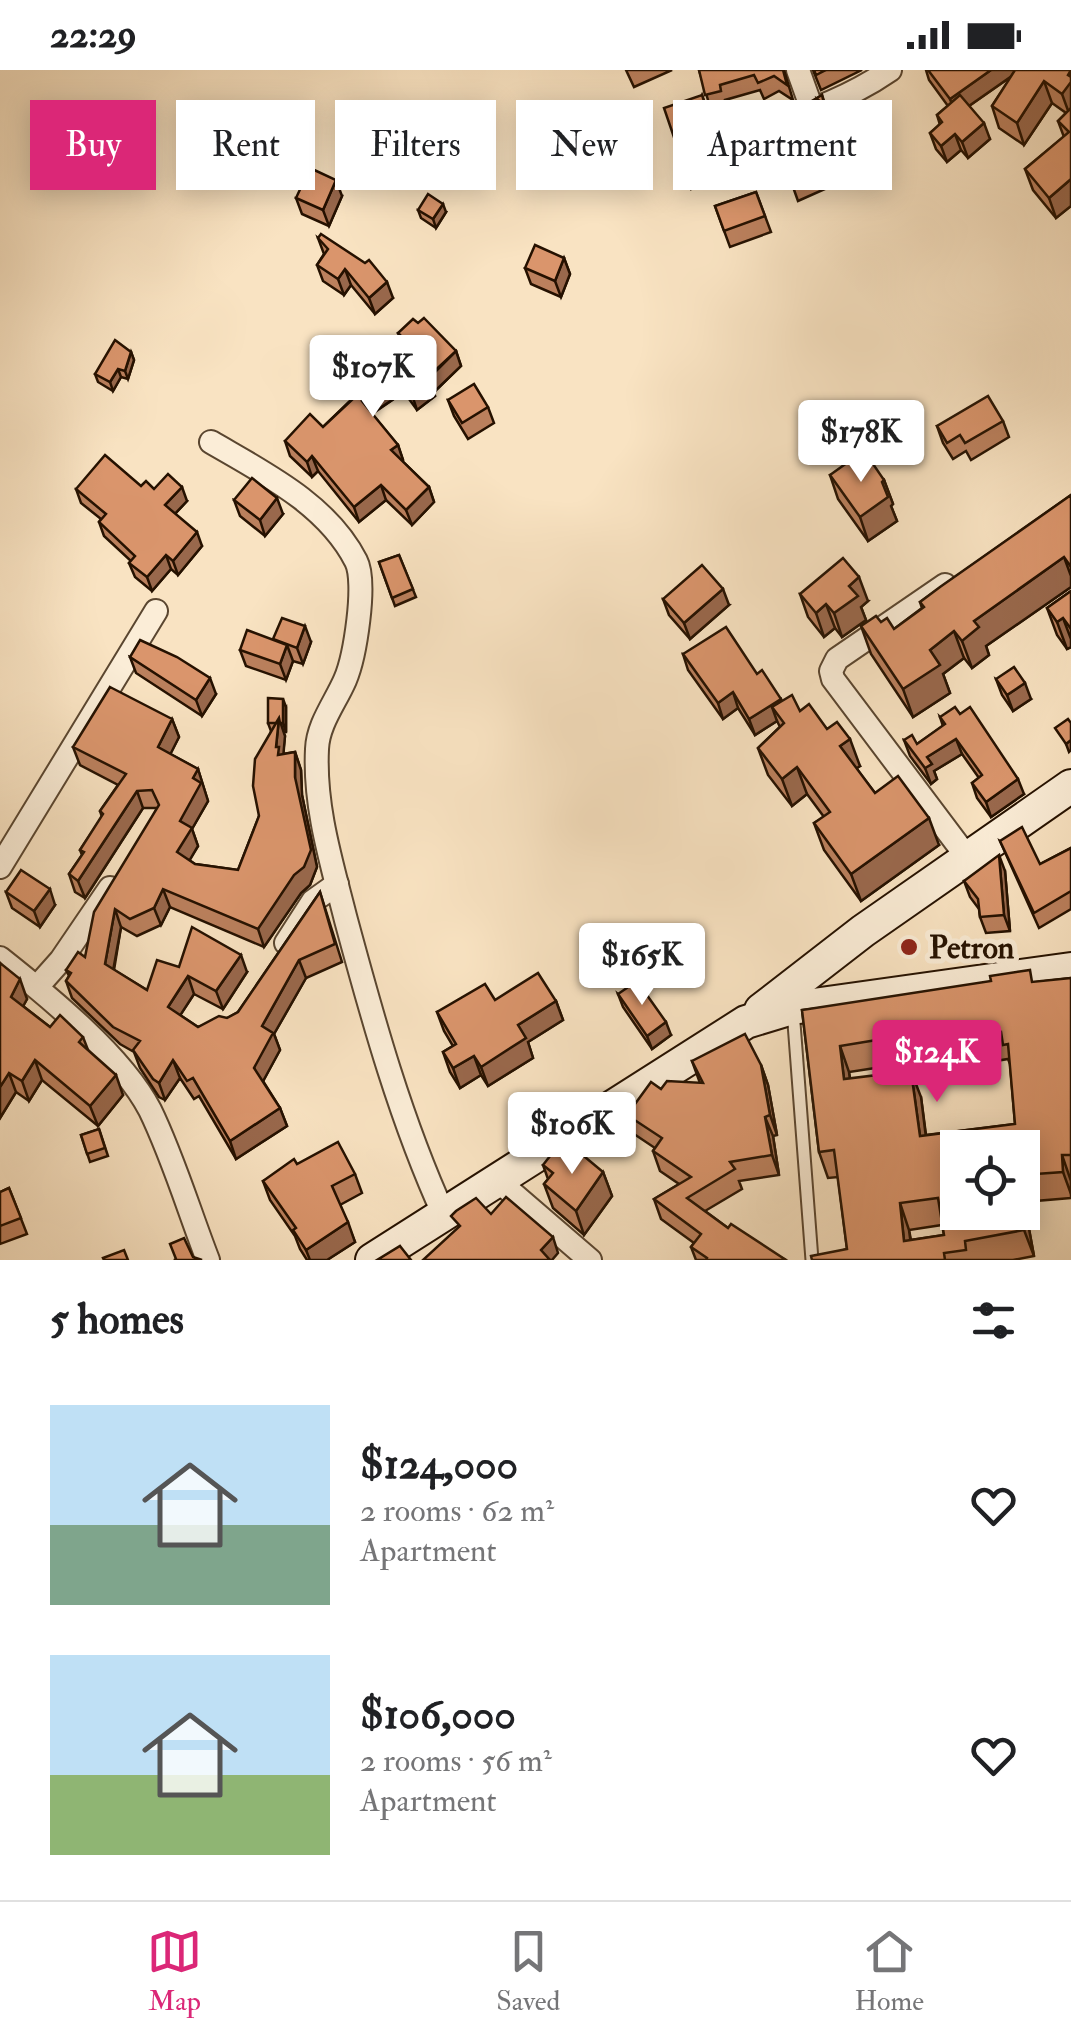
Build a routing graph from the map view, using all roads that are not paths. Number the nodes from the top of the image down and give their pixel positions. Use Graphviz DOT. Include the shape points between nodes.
graph roads {
  1 [pos="798,70"];
  2 [pos="890,70"];
  3 [pos="809,100"];
  4 [pos="839,100"];
  5 [pos="212,442"];
  6 [pos="966,570"];
  7 [pos="156,611"];
  8 [pos="1071,786"];
  9 [pos="968,857"];
  10 [pos="123,866"];
  11 [pos="0,867"];
  12 [pos="337,884"];
  13 [pos="0,958"];
  14 [pos="270,966"];
  15 [pos="1071,970"];
  16 [pos="37,987"];
  17 [pos="792,1008"];
  18 [pos="746,1022"];
  19 [pos="497,1180"];
  20 [pos="444,1215"];
  21 [pos="208,1260"];
  22 [pos="372,1260"];
  23 [pos="590,1260"];
  24 [pos="812,1260"];
  1 -- 3 [label="street"];
  2 -- 4 [label="street"];
  5 -- 12 [label="street" via="289,488 358,563 347,676 316,744 322,821"];
  6 -- 9 [label="street" via="837,659 831,671"];
  7 -- 11 [label="street"];
  8 -- 9 [label="main road"];
  9 -- 18 [label="main road"];
  10 -- 16 [label="street"];
  12 -- 14 [label="street" via="314,901"];
  12 -- 20 [label="street" via="371,1016"];
  13 -- 16 [label="street"];
  15 -- 17 [label="main road"];
  16 -- 21 [label="street" via="136,1087"];
  17 -- 18 [label="main road"];
  17 -- 24 [label="lane"];
  18 -- 19 [label="main road"];
  19 -- 20 [label="main road"];
  19 -- 23 [label="street"];
  20 -- 22 [label="main road"];
}
